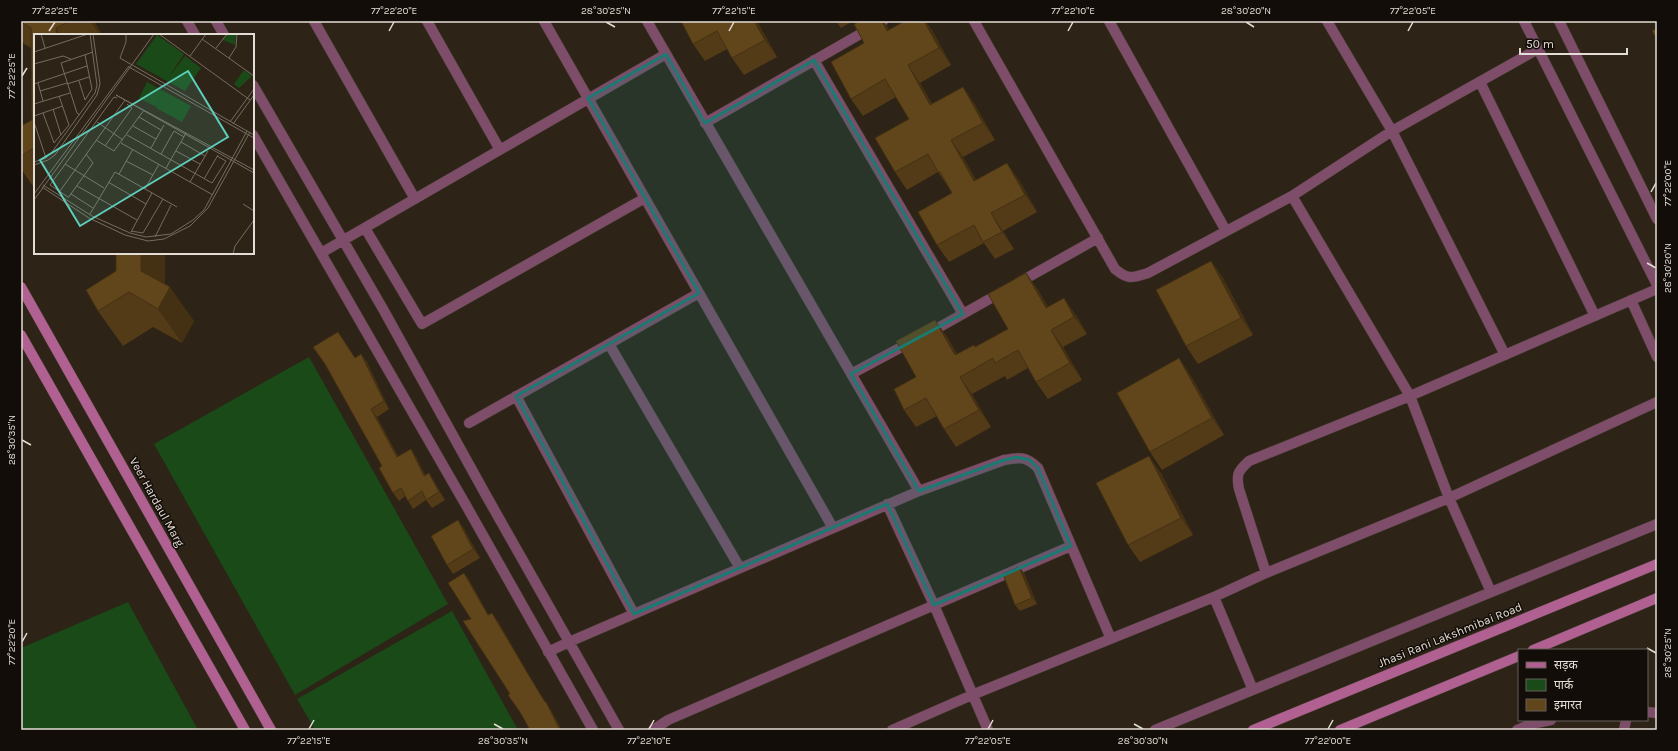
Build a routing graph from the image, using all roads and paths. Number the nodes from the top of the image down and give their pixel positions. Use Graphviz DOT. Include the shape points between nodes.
graph roads {
  1 [pos="187,21"];
  2 [pos="216,21"];
  3 [pos="314,21"];
  4 [pos="428,21"];
  5 [pos="544,21"];
  6 [pos="647,21"];
  7 [pos="883,21"];
  8 [pos="974,21"];
  9 [pos="1109,21"];
  10 [pos="1327,21"];
  11 [pos="1524,21"];
  12 [pos="1559,21"];
  13 [pos="194,34"];
  14 [pos="223,34"];
  15 [pos="1538,49"];
  16 [pos="666,54"];
  17 [pos="814,60"];
  18 [pos="1480,82"];
  19 [pos="254,87"];
  20 [pos="588,98"];
  21 [pos="706,123"];
  22 [pos="1392,131"];
  23 [pos="254,137"];
  24 [pos="500,150"];
  25 [pos="1292,196"];
  26 [pos="645,198"];
  27 [pos="415,199"];
  28 [pos="1657,219"];
  29 [pos="365,228"];
  30 [pos="1226,231"];
  31 [pos="1098,238"];
  32 [pos="342,239"];
  33 [pos="320,253"];
  34 [pos="1657,285"];
  35 [pos="21,287"];
  36 [pos="1657,289"];
  37 [pos="699,293"];
  38 [pos="1631,300"];
  39 [pos="963,314"];
  40 [pos="1595,316"];
  41 [pos="21,335"];
  42 [pos="609,344"];
  43 [pos="1505,355"];
  44 [pos="1657,357"];
  45 [pos="851,374"];
  46 [pos="516,396"];
  47 [pos="1410,396"];
  48 [pos="1657,402"];
  49 [pos="469,423"];
  50 [pos="919,491"];
  51 [pos="1449,498"];
  52 [pos="887,504"];
  53 [pos="1657,524"];
  54 [pos="833,528"];
  55 [pos="1071,546"];
  56 [pos="1657,564"];
  57 [pos="740,568"];
  58 [pos="1266,573"];
  59 [pos="1491,592"];
  60 [pos="1214,597"];
  61 [pos="1657,598"];
  62 [pos="934,605"];
  63 [pos="634,614"];
  64 [pos="1111,639"];
  65 [pos="569,642"];
  66 [pos="1535,649"];
  67 [pos="548,652"];
  68 [pos="1518,656"];
  69 [pos="1253,690"];
  70 [pos="972,695"];
  71 [pos="1546,721"];
  72 [pos="245,730"];
  73 [pos="271,730"];
  74 [pos="593,730"];
  75 [pos="619,730"];
  76 [pos="653,730"];
  77 [pos="892,730"];
  78 [pos="988,730"];
  79 [pos="1154,730"];
  80 [pos="1253,730"];
  81 [pos="1340,730"];
  82 [pos="1517,730"];
  1 -- 13 [label="street"];
  2 -- 14 [label="street"];
  3 -- 27 [label="street"];
  4 -- 24 [label="street"];
  5 -- 20 [label="street"];
  6 -- 16 [label="street"];
  7 -- 17 [label="street"];
  8 -- 31 [label="street"];
  9 -- 30 [label="street"];
  10 -- 22 [label="street"];
  11 -- 15 [label="street"];
  12 -- 28 [label="street"];
  15 -- 18 [label="street"];
  15 -- 34 [label="street"];
  16 -- 20 [label="street"];
  16 -- 21 [label="street"];
  17 -- 21 [label="street"];
  17 -- 39 [label="street"];
  18 -- 22 [label="street"];
  18 -- 40 [label="street"];
  19 -- 32 [label="street"];
  20 -- 24 [label="street"];
  20 -- 26 [label="street"];
  21 -- 45 [label="street"];
  22 -- 25 [label="street"];
  22 -- 43 [label="street"];
  23 -- 33 [label="street"];
  24 -- 27 [label="street"];
  25 -- 30 [label="street"];
  25 -- 47 [label="street"];
  26 -- 29 [label="street" via="422,324"];
  26 -- 37 [label="street"];
  27 -- 29 [label="street"];
  29 -- 32 [label="street"];
  30 -- 31 [label="street" via="1148,273 1132,278 1115,269"];
  31 -- 39 [label="street"];
  32 -- 33 [label="street"];
  32 -- 65 [label="street"];
  33 -- 67 [label="street"];
  35 -- 73 [label="street, Veer Hardaul Marg"];
  36 -- 38 [label="street"];
  37 -- 42 [label="street"];
  37 -- 54 [label="street"];
  38 -- 40 [label="street"];
  38 -- 44 [label="street"];
  39 -- 45 [label="street"];
  40 -- 43 [label="street"];
  41 -- 72 [label="street"];
  42 -- 46 [label="street"];
  42 -- 57 [label="street"];
  43 -- 47 [label="street"];
  45 -- 50 [label="street"];
  46 -- 49 [label="street"];
  46 -- 63 [label="street"];
  47 -- 51 [label="street"];
  47 -- 58 [label="street" via="1249,461 1240,470 1237,478 1239,489"];
  48 -- 51 [label="street"];
  50 -- 52 [label="street"];
  50 -- 55 [label="street" via="1004,460 1017,457 1030,460 1038,468"];
  51 -- 58 [label="street"];
  51 -- 59 [label="street"];
  52 -- 54 [label="street"];
  52 -- 62 [label="street"];
  53 -- 59 [label="street"];
  54 -- 57 [label="street"];
  55 -- 62 [label="street"];
  55 -- 64 [label="street"];
  56 -- 80 [label="street, Jhasi Rani Lakshmibai Road"];
  57 -- 63 [label="street"];
  58 -- 60 [label="street"];
  59 -- 69 [label="street"];
  60 -- 64 [label="street"];
  60 -- 69 [label="street"];
  61 -- 66 [label="street"];
  62 -- 70 [label="street"];
  62 -- 76 [label="street" via="668,720"];
  63 -- 65 [label="street"];
  64 -- 70 [label="street"];
  65 -- 67 [label="street"];
  65 -- 75 [label="street"];
  67 -- 74 [label="street"];
  68 -- 81 [label="street"];
  69 -- 79 [label="street"];
  70 -- 77 [label="street"];
  70 -- 78 [label="street"];
  71 -- 82 [label="street"];
}
